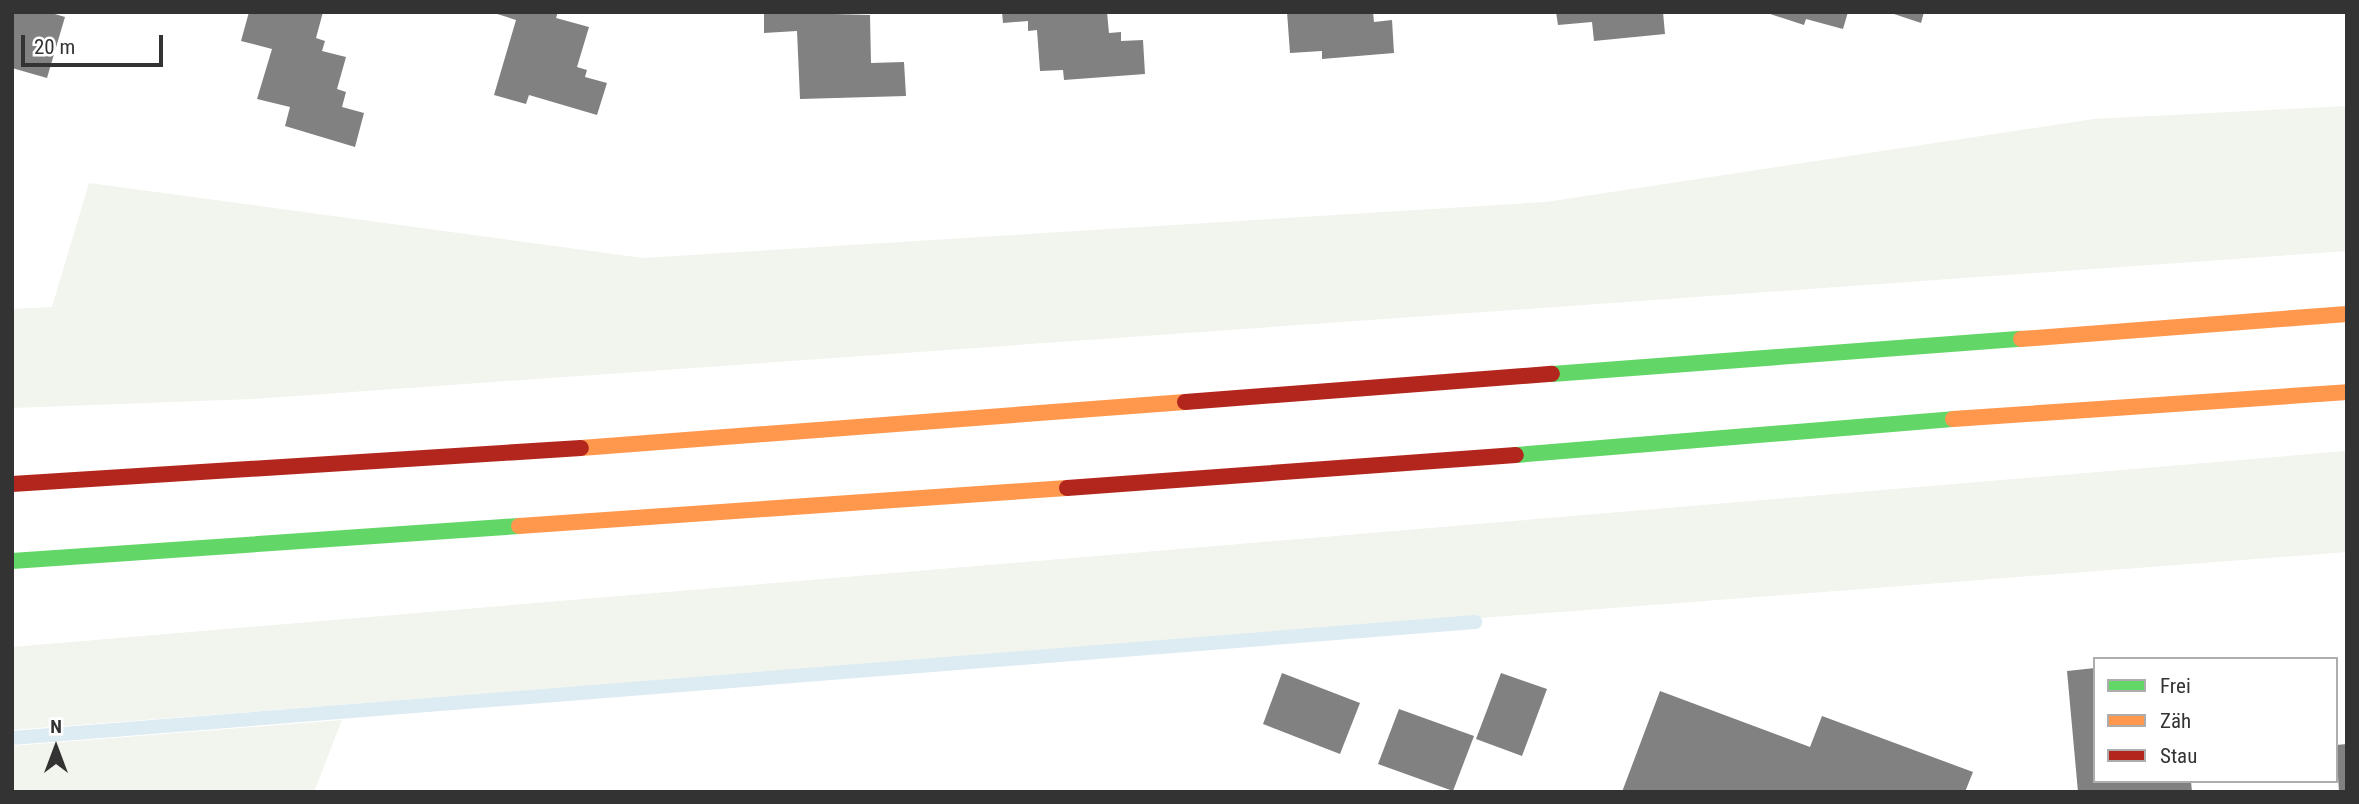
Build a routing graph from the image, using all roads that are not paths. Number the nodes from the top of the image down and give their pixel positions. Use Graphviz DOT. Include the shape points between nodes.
graph roads {
  1 [pos="2347,314"];
  2 [pos="2347,392"];
  3 [pos="12,484"];
  4 [pos="12,561"];
  1 -- 3 [label="highway" via="581,448"];
  2 -- 4 [label="highway" via="1890,423 1376,467"];
}
